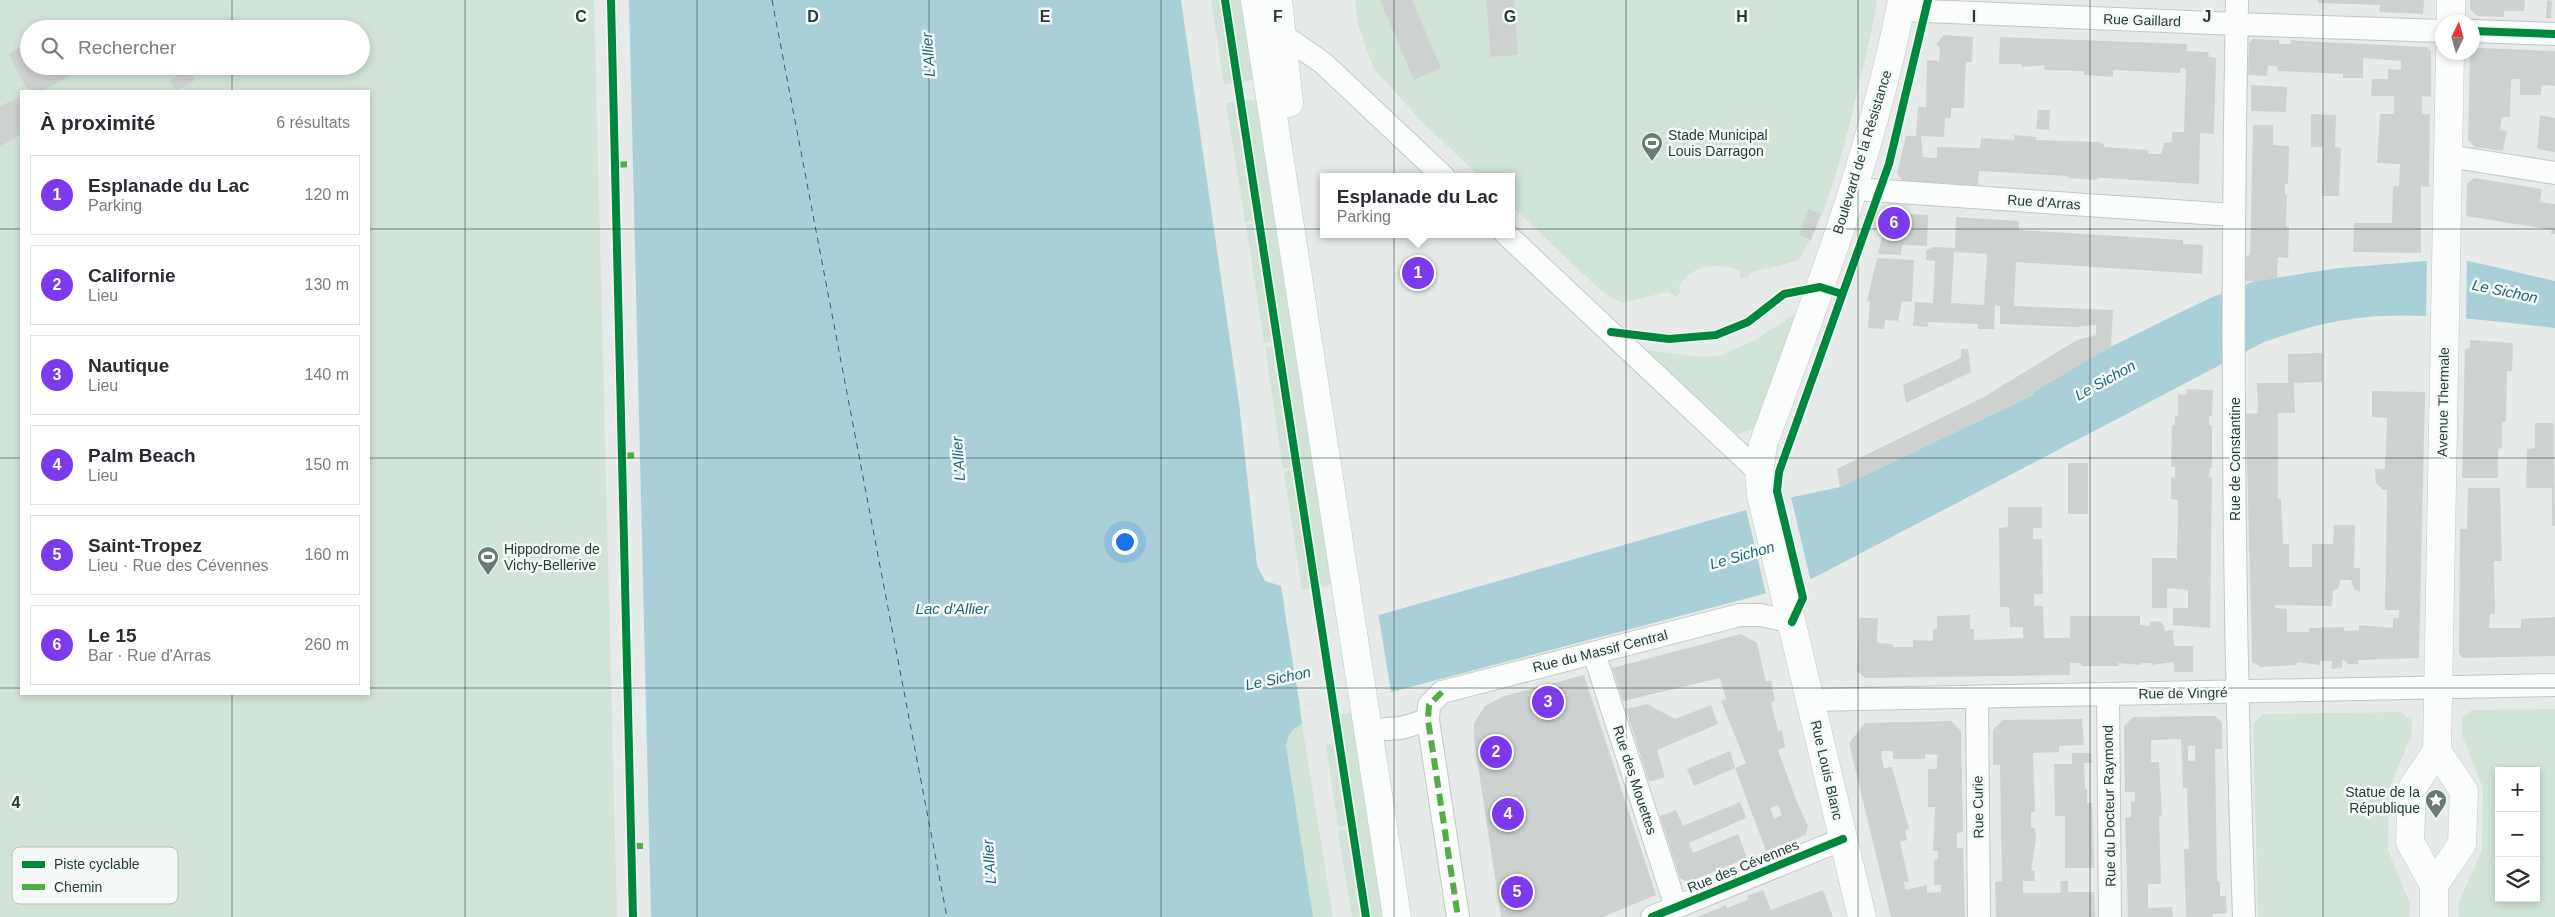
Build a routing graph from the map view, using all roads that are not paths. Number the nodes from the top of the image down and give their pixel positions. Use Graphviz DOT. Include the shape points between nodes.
graph roads {
  1 [pos="1255,0"];
  2 [pos="1278,0"];
  3 [pos="2237,0"];
  4 [pos="2451,0"];
  5 [pos="1902,5"];
  6 [pos="2450,15"];
  7 [pos="2237,24"];
  8 [pos="2435,30"];
  9 [pos="2480,31"];
  10 [pos="2555,34"];
  11 [pos="1281,37"];
  12 [pos="2450,60"];
  13 [pos="2448,156"];
  14 [pos="1440,173"];
  15 [pos="2555,173"];
  16 [pos="1855,188"];
  17 [pos="2233,216"];
  18 [pos="1510,238"];
  19 [pos="1760,484"];
  20 [pos="1355,588"];
  21 [pos="1792,622"];
  22 [pos="1594,653"];
  23 [pos="2555,685"];
  24 [pos="2438,688"];
  25 [pos="2236,692"];
  26 [pos="2108,694"];
  27 [pos="1976,697"];
  28 [pos="1810,700"];
  29 [pos="1372,702"];
  30 [pos="1428,720"];
  31 [pos="1386,729"];
  32 [pos="2437,751"];
  33 [pos="1843,839"];
  34 [pos="2434,885"];
  35 [pos="1676,907"];
  36 [pos="1396,917"];
  37 [pos="1414,917"];
  38 [pos="1458,917"];
  39 [pos="1652,917"];
  40 [pos="1862,917"];
  41 [pos="1979,917"];
  42 [pos="2110,917"];
  43 [pos="2244,917"];
  44 [pos="2434,917"];
  1 -- 20 [label="street"];
  2 -- 11 [label="street"];
  3 -- 7 [label="street, Rue de Constantine"];
  4 -- 6 [label="street"];
  5 -- 7 [label="street, Rue Gaillard"];
  5 -- 16 [label="street, Boulevard de la Résistance"];
  7 -- 8 [label="street, Rue Gaillard"];
  7 -- 17 [label="street, Rue de Constantine"];
  9 -- 10 [label="street"];
  11 -- 14 [label="street" via="1323,63"];
  11 -- 20 [label="street"];
  12 -- 13 [label="street, Avenue Thermale"];
  13 -- 15 [label="street"];
  13 -- 24 [label="street, Avenue Thermale"];
  16 -- 17 [label="street, Rue d'Arras"];
  16 -- 19 [label="street, Boulevard de la Résistance" via="1763,445"];
  17 -- 25 [label="street, Rue de Constantine"];
  18 -- 19 [label="street"];
  19 -- 21 [label="street, Rue Louis Blanc"];
  20 -- 29 [label="street"];
  21 -- 22 [label="street, Rue du Massif Central" via="1761,615 1740,615"];
  21 -- 28 [label="street, Rue Louis Blanc"];
  22 -- 30 [label="street, Rue du Massif Central" via="1442,692 1430,705"];
  22 -- 35 [label="street, Rue des Mouettes"];
  23 -- 24 [label="street, Rue de Vingré"];
  24 -- 25 [label="street, Rue de Vingré"];
  24 -- 32 [label="street, Avenue Thermale"];
  25 -- 26 [label="street, Rue de Vingré"];
  25 -- 43 [label="street, Rue de Constantine"];
  26 -- 27 [label="street, Rue de Vingré"];
  26 -- 42 [label="street, Rue du Docteur Raymond"];
  27 -- 28 [label="street, Rue de Vingré"];
  27 -- 41 [label="street, Rue Curie"];
  28 -- 33 [label="street, Rue Louis Blanc"];
  29 -- 31 [label="street"];
  29 -- 36 [label="street"];
  30 -- 31 [label="street"];
  30 -- 38 [label="street"];
  31 -- 37 [label="street"];
  32 -- 34 [label="street" via="2412,788 2410,842"];
  32 -- 34 [label="street" via="2464,791 2462,844"];
  33 -- 35 [label="street, Rue des Cévennes"];
  33 -- 40 [label="street, Rue Louis Blanc"];
  34 -- 44 [label="street"];
  35 -- 39 [label="street, Rue des Cévennes"];
}
